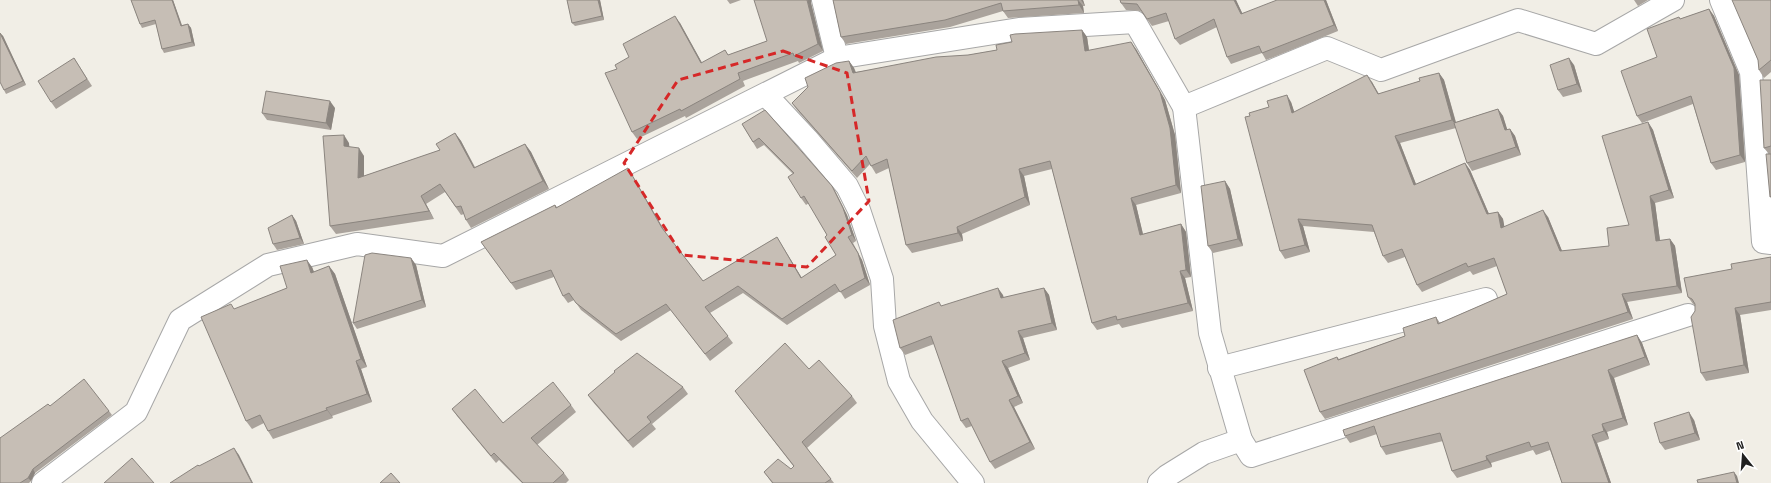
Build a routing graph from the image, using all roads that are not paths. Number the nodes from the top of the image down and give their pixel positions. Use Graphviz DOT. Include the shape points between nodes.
graph roads {
  1 [pos="823,0"];
  2 [pos="1673,0"];
  3 [pos="1721,0"];
  4 [pos="837,58"];
  5 [pos="766,95"];
  6 [pos="1184,107"];
  7 [pos="1771,243"];
  8 [pos="1486,299"];
  9 [pos="1688,314"];
  10 [pos="1219,368"];
  11 [pos="1241,440"];
  12 [pos="43,483"];
  13 [pos="972,483"];
  14 [pos="1159,483"];
  1 -- 4 [label="street"];
  2 -- 6 [label="street" via="1596,44 1518,20 1381,70 1327,48"];
  3 -- 7 [label="street" via="1750,72 1763,242"];
  4 -- 5 [label="street"];
  4 -- 6 [label="street" via="1018,28 1135,22"];
  5 -- 12 [label="street" via="443,256 357,244 268,264 180,320 136,412"];
  5 -- 13 [label="street" via="847,186 859,210 882,279 885,326 899,381 922,421"];
  6 -- 10 [label="street" via="1210,333"];
  8 -- 10 [label="street"];
  9 -- 11 [label="street" via="1251,456"];
  10 -- 11 [label="street"];
  11 -- 14 [label="street" via="1204,453"];
}
